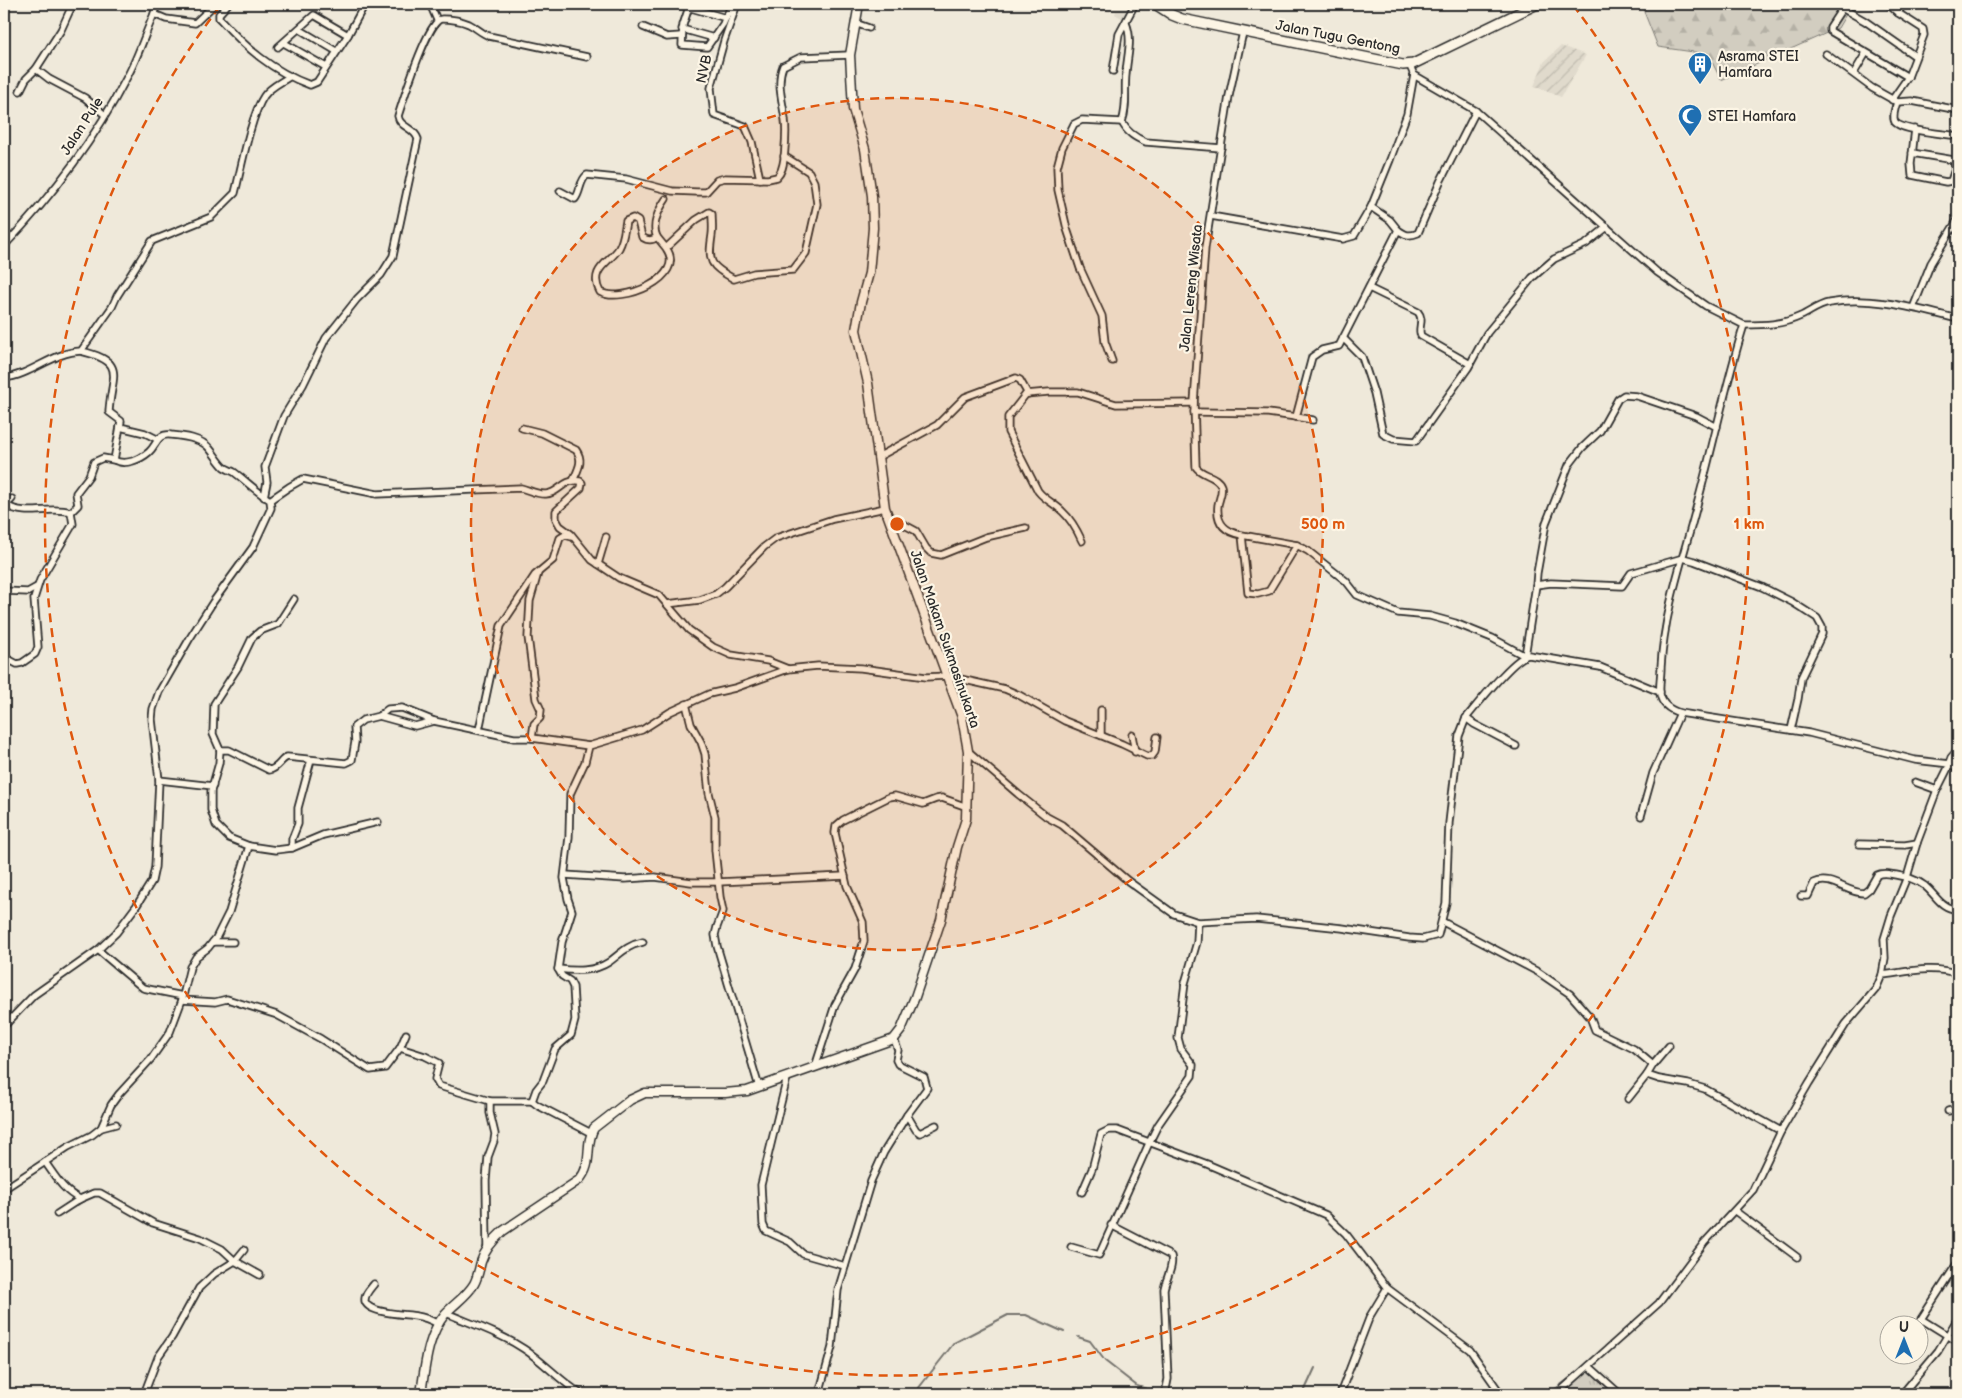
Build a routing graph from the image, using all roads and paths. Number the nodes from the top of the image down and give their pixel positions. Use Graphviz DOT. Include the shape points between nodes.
graph roads {
  1 [pos="156,4"];
  2 [pos="215,4"];
  3 [pos="228,4"];
  4 [pos="365,4"];
  5 [pos="430,4"];
  6 [pos="677,4"];
  7 [pos="732,4"];
  8 [pos="738,4"];
  9 [pos="859,4"];
  10 [pos="1135,4"];
  11 [pos="1155,4"];
  12 [pos="1537,4"];
  13 [pos="1888,4"];
  14 [pos="1903,4"];
  15 [pos="1843,6"];
  16 [pos="71,8"];
  17 [pos="689,8"];
  18 [pos="1898,13"];
  19 [pos="154,14"];
  20 [pos="726,18"];
  21 [pos="437,20"];
  22 [pos="855,23"];
  23 [pos="1126,23"];
  24 [pos="643,26"];
  25 [pos="869,28"];
  26 [pos="298,29"];
  27 [pos="682,29"];
  28 [pos="1242,32"];
  29 [pos="348,35"];
  30 [pos="681,36"];
  31 [pos="714,38"];
  32 [pos="336,51"];
  33 [pos="1866,53"];
  34 [pos="1826,54"];
  35 [pos="850,55"];
  36 [pos="1915,56"];
  37 [pos="587,57"];
  38 [pos="1409,64"];
  39 [pos="326,67"];
  40 [pos="36,69"];
  41 [pos="1113,71"];
  42 [pos="1854,73"];
  43 [pos="1414,74"];
  44 [pos="289,77"];
  45 [pos="1908,77"];
  46 [pos="20,91"];
  47 [pos="1894,101"];
  48 [pos="1958,110"];
  49 [pos="1476,111"];
  50 [pos="105,115"];
  51 [pos="1122,122"];
  52 [pos="1915,129"];
  53 [pos="1958,136"];
  54 [pos="1221,148"];
  55 [pos="1912,153"];
  56 [pos="784,156"];
  57 [pos="760,179"];
  58 [pos="560,192"];
  59 [pos="666,199"];
  60 [pos="1370,207"];
  61 [pos="1211,216"];
  62 [pos="1958,219"];
  63 [pos="1607,227"];
  64 [pos="1398,230"];
  65 [pos="657,237"];
  66 [pos="4,246"];
  67 [pos="666,248"];
  68 [pos="1369,288"];
  69 [pos="1913,308"];
  70 [pos="1958,319"];
  71 [pos="1744,324"];
  72 [pos="1343,338"];
  73 [pos="82,351"];
  74 [pos="1112,361"];
  75 [pos="1470,364"];
  76 [pos="4,378"];
  77 [pos="1028,394"];
  78 [pos="1194,403"];
  79 [pos="1194,412"];
  80 [pos="1296,417"];
  81 [pos="1313,420"];
  82 [pos="120,427"];
  83 [pos="1717,427"];
  84 [pos="522,428"];
  85 [pos="157,439"];
  86 [pos="878,458"];
  87 [pos="114,460"];
  88 [pos="573,480"];
  89 [pos="264,496"];
  90 [pos="12,499"];
  91 [pos="270,500"];
  92 [pos="5,506"];
  93 [pos="71,512"];
  94 [pos="887,512"];
  95 [pos="1026,528"];
  96 [pos="1242,535"];
  97 [pos="606,537"];
  98 [pos="576,538"];
  99 [pos="1082,541"];
  100 [pos="1297,545"];
  101 [pos="1683,558"];
  102 [pos="598,564"];
  103 [pos="538,573"];
  104 [pos="1536,585"];
  105 [pos="38,586"];
  106 [pos="4,591"];
  107 [pos="294,599"];
  108 [pos="667,604"];
  109 [pos="1525,656"];
  110 [pos="4,657"];
  111 [pos="788,668"];
  112 [pos="947,676"];
  113 [pos="1660,692"];
  114 [pos="686,704"];
  115 [pos="1101,710"];
  116 [pos="1680,713"];
  117 [pos="379,716"];
  118 [pos="1466,718"];
  119 [pos="434,721"];
  120 [pos="479,730"];
  121 [pos="1791,730"];
  122 [pos="1101,735"];
  123 [pos="1132,735"];
  124 [pos="1157,737"];
  125 [pos="532,738"];
  126 [pos="589,746"];
  127 [pos="1516,746"];
  128 [pos="220,750"];
  129 [pos="968,751"];
  130 [pos="1958,751"];
  131 [pos="1136,752"];
  132 [pos="311,760"];
  133 [pos="1950,764"];
  134 [pos="1958,768"];
  135 [pos="161,780"];
  136 [pos="1915,782"];
  137 [pos="212,786"];
  138 [pos="1937,790"];
  139 [pos="967,807"];
  140 [pos="1641,816"];
  141 [pos="378,822"];
  142 [pos="1917,843"];
  143 [pos="1858,844"];
  144 [pos="249,846"];
  145 [pos="292,848"];
  146 [pos="565,874"];
  147 [pos="845,876"];
  148 [pos="1907,877"];
  149 [pos="718,882"];
  150 [pos="1801,896"];
  151 [pos="1958,910"];
  152 [pos="1198,922"];
  153 [pos="1443,922"];
  154 [pos="213,942"];
  155 [pos="232,942"];
  156 [pos="643,942"];
  157 [pos="98,950"];
  158 [pos="558,969"];
  159 [pos="1958,974"];
  160 [pos="1882,975"];
  161 [pos="182,998"];
  162 [pos="4,1026"];
  163 [pos="406,1034"];
  164 [pos="894,1039"];
  165 [pos="1669,1046"];
  166 [pos="400,1048"];
  167 [pos="1653,1065"];
  168 [pos="815,1068"];
  169 [pos="1647,1075"];
  170 [pos="787,1078"];
  171 [pos="760,1087"];
  172 [pos="1628,1099"];
  173 [pos="490,1101"];
  174 [pos="532,1101"];
  175 [pos="1958,1109"];
  176 [pos="1948,1111"];
  177 [pos="907,1115"];
  178 [pos="116,1124"];
  179 [pos="936,1125"];
  180 [pos="101,1128"];
  181 [pos="1781,1132"];
  182 [pos="591,1133"];
  183 [pos="1150,1141"];
  184 [pos="45,1162"];
  185 [pos="4,1189"];
  186 [pos="1082,1192"];
  187 [pos="80,1199"];
  188 [pos="1735,1211"];
  189 [pos="57,1214"];
  190 [pos="1111,1225"];
  191 [pos="1071,1247"];
  192 [pos="487,1249"];
  193 [pos="244,1250"];
  194 [pos="1796,1257"];
  195 [pos="235,1262"];
  196 [pos="1958,1262"];
  197 [pos="845,1266"];
  198 [pos="260,1275"];
  199 [pos="374,1284"];
  200 [pos="1387,1288"];
  201 [pos="446,1314"];
  202 [pos="1958,1318"];
  203 [pos="438,1324"];
  204 [pos="1948,1336"];
  205 [pos="1958,1342"];
  206 [pos="1589,1366"];
  207 [pos="144,1394"];
  208 [pos="421,1394"];
  209 [pos="581,1394"];
  210 [pos="819,1394"];
  211 [pos="1165,1394"];
  212 [pos="1340,1394"];
  213 [pos="1501,1394"];
  214 [pos="1557,1394"];
  215 [pos="1620,1394"];
  216 [pos="1902,1394"];
  1 -- 19 [label="street, Jalan Pule"];
  2 -- 19 [label="street" via="195,24"];
  3 -- 44 [label="street" via="219,18 258,57"];
  4 -- 29 [label="street"];
  5 -- 21 [label="street"];
  6 -- 17 [label="street"];
  7 -- 20 [label="street"];
  8 -- 57 [label="street, NVB" via="711,88 714,115 745,126"];
  9 -- 22 [label="street, Jalan Makam Sukmasinukarta"];
  10 -- 23 [label="street"];
  11 -- 28 [label="main road, Jalan Tugu Gentong" via="1182,19"];
  12 -- 38 [label="main road, Jalan Tugu Gentong"];
  13 -- 18 [label="street"];
  14 -- 18 [label="street"];
  15 -- 33 [label="street" via="1830,31"];
  15 -- 36 [label="street"];
  16 -- 40 [label="street"];
  17 -- 20 [label="street"];
  17 -- 27 [label="street"];
  18 -- 36 [label="street" via="1924,30"];
  19 -- 50 [label="street, Jalan Pule" via="128,76"];
  20 -- 31 [label="street"];
  21 -- 37 [label="street" via="467,24 489,36"];
  21 -- 89 [label="street" via="425,40 398,116 400,123 414,132 418,139 393,256 382,275 357,299 326,338 284,416 265,467 267,482"];
  22 -- 25 [label="street"];
  22 -- 35 [label="street, Jalan Makam Sukmasinukarta"];
  23 -- 41 [label="street" via="1119,34"];
  23 -- 51 [label="street" via="1130,44 1125,75 1126,113"];
  24 -- 30 [label="street" via="667,37"];
  26 -- 29 [label="street" via="314,15"];
  26 -- 32 [label="street"];
  26 -- 39 [label="street" via="281,45"];
  27 -- 30 [label="street"];
  27 -- 31 [label="street"];
  28 -- 38 [label="main road, Jalan Tugu Gentong"];
  28 -- 54 [label="street, Jalan Lereng Wisata"];
  29 -- 32 [label="street"];
  30 -- 31 [label="street" via="682,45 687,46 707,47"];
  32 -- 39 [label="street"];
  33 -- 42 [label="street"];
  33 -- 45 [label="street"];
  34 -- 42 [label="street"];
  35 -- 56 [label="street" via="801,56 784,66 780,89 785,121"];
  35 -- 86 [label="street, Jalan Makam Sukmasinukarta" via="853,109 865,149 872,196 873,243 856,330 868,383"];
  36 -- 45 [label="street"];
  38 -- 43 [label="street"];
  39 -- 44 [label="street" via="317,82 310,84"];
  40 -- 46 [label="street" via="26,78"];
  40 -- 50 [label="street" via="85,98"];
  42 -- 47 [label="street"];
  43 -- 49 [label="street"];
  43 -- 60 [label="street" via="1406,119"];
  44 -- 73 [label="street" via="270,89 256,114 235,193 211,217 152,242"];
  45 -- 47 [label="street"];
  47 -- 48 [label="street" via="1912,101"];
  47 -- 52 [label="street" via="1896,122"];
  49 -- 63 [label="street"];
  49 -- 64 [label="street" via="1418,233 1411,236"];
  50 -- 66 [label="street, Jalan Pule" via="56,189"];
  51 -- 54 [label="street" via="1136,137 1146,142"];
  51 -- 74 [label="street" via="1082,120 1074,124 1057,167 1063,218 1080,268 1102,316"];
  52 -- 53 [label="street"];
  52 -- 55 [label="street"];
  54 -- 61 [label="street, Jalan Lereng Wisata"];
  55 -- 55 [label="street" via="1954,160 1951,181 1913,176 1910,169"];
  56 -- 57 [label="street" via="780,174"];
  56 -- 67 [label="street" via="809,172 817,204 806,253 793,270 754,273 734,279 721,271 711,261 712,214 709,212"];
  57 -- 58 [label="street" via="726,178 717,180 706,192 696,192 672,191 626,179 587,175 582,179 576,199"];
  59 -- 65 [label="street" via="659,210 655,230"];
  60 -- 61 [label="street" via="1354,236 1347,239"];
  60 -- 64 [label="street" via="1390,220"];
  61 -- 78 [label="street, Jalan Lereng Wisata" via="1205,248"];
  62 -- 69 [label="street" via="1931,263"];
  63 -- 71 [label="street" via="1683,292"];
  63 -- 75 [label="street" via="1586,244 1554,259 1532,278 1487,333"];
  64 -- 68 [label="street"];
  65 -- 67 [label="street"];
  65 -- 67 [label="street" via="645,239 638,221 633,218 626,221 618,250 597,274 596,284 600,292 625,294 651,285 671,265"];
  68 -- 72 [label="street"];
  68 -- 75 [label="street" via="1418,312 1422,318 1419,329 1422,336"];
  69 -- 70 [label="street"];
  69 -- 71 [label="street" via="1875,302 1840,302 1820,306 1778,324"];
  71 -- 83 [label="street"];
  72 -- 75 [label="street" via="1362,357 1382,431 1393,439 1412,442 1420,437"];
  72 -- 80 [label="street" via="1339,346 1322,350 1312,357"];
  73 -- 76 [label="street" via="68,351 21,375"];
  73 -- 82 [label="street" via="101,356 112,367 114,381 109,412 120,419"];
  77 -- 78 [label="street" via="1078,392 1116,404"];
  77 -- 86 [label="street" via="1016,378 965,397 937,425"];
  77 -- 99 [label="street" via="1021,398 1008,417 1008,432 1043,498 1063,512"];
  78 -- 79 [label="street, Jalan Lereng Wisata"];
  79 -- 80 [label="street" via="1268,413"];
  79 -- 96 [label="street, Jalan Lereng Wisata" via="1196,467 1221,485 1218,505 1222,527"];
  80 -- 81 [label="street"];
  82 -- 85 [label="street"];
  82 -- 87 [label="street"];
  83 -- 101 [label="street"];
  83 -- 104 [label="street" via="1696,416 1637,396 1624,395 1618,399 1600,431 1569,464 1546,523"];
  84 -- 88 [label="street" via="542,433 576,450 580,463"];
  85 -- 87 [label="street" via="150,451 139,459 124,463"];
  85 -- 89 [label="street" via="166,434 199,441 226,469"];
  86 -- 94 [label="street, Jalan Makam Sukmasinukarta"];
  87 -- 93 [label="street" via="103,458 94,462 76,493 78,505"];
  88 -- 91 [label="street" via="548,494 521,488 377,494 303,479"];
  88 -- 98 [label="street" via="582,485 556,511 556,519"];
  89 -- 91 [label="street"];
  90 -- 92 [label="street"];
  91 -- 135 [label="street" via="271,508 253,547 213,602 159,692 152,719"];
  92 -- 93 [label="street" via="18,511 57,509"];
  93 -- 105 [label="street" via="73,524"];
  94 -- 95 [label="street" via="916,530 931,553 941,555 986,537"];
  94 -- 108 [label="street" via="833,519 776,538 716,594 700,600"];
  94 -- 112 [label="street, Jalan Makam Sukmasinukarta"];
  96 -- 100 [label="street"];
  96 -- 100 [label="street" via="1248,593 1269,591"];
  97 -- 102 [label="street"];
  98 -- 102 [label="street"];
  98 -- 103 [label="street" via="565,535 560,538 553,560"];
  100 -- 109 [label="street" via="1342,578 1357,595 1398,613 1430,616 1455,623"];
  101 -- 104 [label="street" via="1630,573 1622,586"];
  101 -- 113 [label="street" via="1671,596 1662,645"];
  101 -- 121 [label="street" via="1762,587 1811,613 1820,622 1820,640 1801,678"];
  102 -- 108 [label="street" via="619,578 659,595"];
  103 -- 120 [label="street" via="501,626"];
  103 -- 125 [label="street" via="530,601 528,637 536,699 541,710"];
  104 -- 109 [label="street"];
  105 -- 106 [label="street" via="28,592"];
  105 -- 110 [label="street" via="34,599 38,641 35,654 17,664"];
  107 -- 128 [label="street" via="278,624 256,634 214,704 213,734"];
  108 -- 111 [label="street" via="678,620 713,647 731,655 755,657"];
  109 -- 113 [label="street" via="1600,667"];
  109 -- 118 [label="street"];
  111 -- 112 [label="street" via="818,666 926,677"];
  111 -- 114 [label="street"];
  112 -- 122 [label="street" via="1004,689"];
  112 -- 129 [label="street, Jalan Makam Sukmasinukarta" via="962,717"];
  113 -- 116 [label="street" via="1666,706"];
  114 -- 126 [label="street" via="642,730"];
  114 -- 149 [label="street" via="705,754 715,817"];
  115 -- 122 [label="street"];
  116 -- 121 [label="street"];
  116 -- 140 [label="street" via="1653,773"];
  117 -- 119 [label="street" via="415,726"];
  117 -- 119 [label="street" via="388,709 402,708"];
  117 -- 132 [label="street" via="362,720 354,727 352,760 346,763"];
  118 -- 127 [label="street"];
  118 -- 153 [label="street" via="1459,736 1449,823"];
  119 -- 120 [label="street"];
  120 -- 125 [label="street" via="514,738"];
  121 -- 133 [label="street" via="1915,760"];
  122 -- 131 [label="street"];
  123 -- 131 [label="street"];
  124 -- 131 [label="street" via="1152,756"];
  125 -- 126 [label="street"];
  126 -- 146 [label="street" via="570,794"];
  128 -- 132 [label="street" via="229,750 269,770 287,758"];
  128 -- 137 [label="street"];
  129 -- 139 [label="street, Jalan Makam Sukmasinukarta"];
  129 -- 152 [label="street" via="1136,886 1174,914"];
  130 -- 133 [label="street"];
  132 -- 145 [label="street" via="298,808"];
  133 -- 134 [label="street"];
  133 -- 138 [label="street"];
  135 -- 137 [label="street"];
  135 -- 157 [label="street" via="154,874 129,917"];
  136 -- 138 [label="street"];
  137 -- 144 [label="street" via="211,810 216,825 229,838"];
  138 -- 142 [label="street"];
  139 -- 147 [label="street" via="942,798 923,804 894,796 843,820 836,826 835,833"];
  139 -- 164 [label="street, Jalan Makam Sukmasinukarta" via="941,920 915,997"];
  141 -- 145 [label="street" via="323,836"];
  142 -- 143 [label="street"];
  142 -- 148 [label="street"];
  144 -- 145 [label="street" via="276,850"];
  144 -- 154 [label="street" via="229,912"];
  146 -- 149 [label="street"];
  146 -- 158 [label="street" via="565,888 572,911"];
  147 -- 149 [label="street"];
  147 -- 168 [label="street" via="863,922 864,941 855,969 835,1005"];
  148 -- 150 [label="street" via="1878,874 1869,889 1860,893 1830,881 1819,881 1813,884 1808,896"];
  148 -- 151 [label="street" via="1925,886 1943,906"];
  148 -- 160 [label="street" via="1884,939"];
  149 -- 171 [label="street" via="723,911 715,935 717,946"];
  152 -- 153 [label="street" via="1256,919 1423,939 1438,935"];
  152 -- 183 [label="street" via="1178,1038 1181,1049 1192,1062 1193,1072"];
  153 -- 167 [label="street" via="1538,972 1577,1000 1595,1030 1634,1049"];
  154 -- 155 [label="street"];
  154 -- 161 [label="street" via="190,967"];
  156 -- 158 [label="street" via="628,946 608,963 590,970"];
  157 -- 161 [label="street" via="144,988"];
  157 -- 162 [label="street" via="34,995"];
  158 -- 174 [label="street" via="572,986 575,1020 571,1035 555,1049"];
  159 -- 160 [label="street" via="1932,969"];
  160 -- 181 [label="street" via="1876,989 1842,1030"];
  161 -- 166 [label="street" via="215,1002 227,999 277,1015 370,1070 385,1068"];
  161 -- 180 [label="street" via="170,1032 111,1105"];
  163 -- 166 [label="street"];
  164 -- 168 [label="street"];
  164 -- 177 [label="street" via="898,1064 920,1075 927,1084 926,1092"];
  165 -- 167 [label="street"];
  166 -- 173 [label="street" via="438,1062 436,1082 439,1086"];
  167 -- 169 [label="street"];
  168 -- 170 [label="street"];
  169 -- 172 [label="street"];
  169 -- 181 [label="street" via="1704,1088"];
  170 -- 171 [label="street"];
  170 -- 197 [label="street" via="761,1184 763,1224 766,1231 790,1242 803,1254"];
  171 -- 182 [label="street" via="735,1092 645,1093 621,1107"];
  173 -- 174 [label="street"];
  173 -- 192 [label="street" via="495,1134 488,1157 486,1181"];
  174 -- 182 [label="street"];
  175 -- 176 [label="street"];
  177 -- 179 [label="street" via="920,1132"];
  177 -- 197 [label="street" via="871,1181"];
  178 -- 180 [label="street"];
  180 -- 184 [label="street"];
  181 -- 188 [label="street" via="1756,1185"];
  182 -- 192 [label="street" via="587,1168 579,1180 503,1231"];
  183 -- 186 [label="street" via="1117,1130 1104,1132 1099,1138 1092,1169"];
  183 -- 190 [label="street"];
  183 -- 200 [label="street" via="1326,1215 1346,1234"];
  184 -- 185 [label="street"];
  184 -- 187 [label="street" via="65,1189"];
  187 -- 189 [label="street"];
  187 -- 195 [label="street" via="100,1193 153,1223 200,1238 222,1249"];
  188 -- 194 [label="street"];
  188 -- 206 [label="street" via="1704,1243 1659,1303"];
  190 -- 191 [label="street" via="1099,1255"];
  190 -- 211 [label="street" via="1171,1256 1164,1289"];
  192 -- 201 [label="street" via="471,1288"];
  193 -- 195 [label="street"];
  195 -- 198 [label="street"];
  195 -- 207 [label="street" via="214,1274 199,1288 158,1357"];
  196 -- 204 [label="street" via="1921,1319"];
  197 -- 210 [label="street" via="838,1290 832,1347"];
  199 -- 203 [label="street" via="366,1294 366,1304 391,1314 418,1316"];
  200 -- 212 [label="street" via="1370,1316"];
  200 -- 213 [label="street" via="1470,1350"];
  201 -- 203 [label="street"];
  201 -- 209 [label="street" via="497,1334 522,1348"];
  202 -- 204 [label="street"];
  203 -- 208 [label="street"];
  204 -- 205 [label="street"];
  204 -- 216 [label="street"];
  206 -- 214 [label="street"];
  206 -- 215 [label="street"];
}
